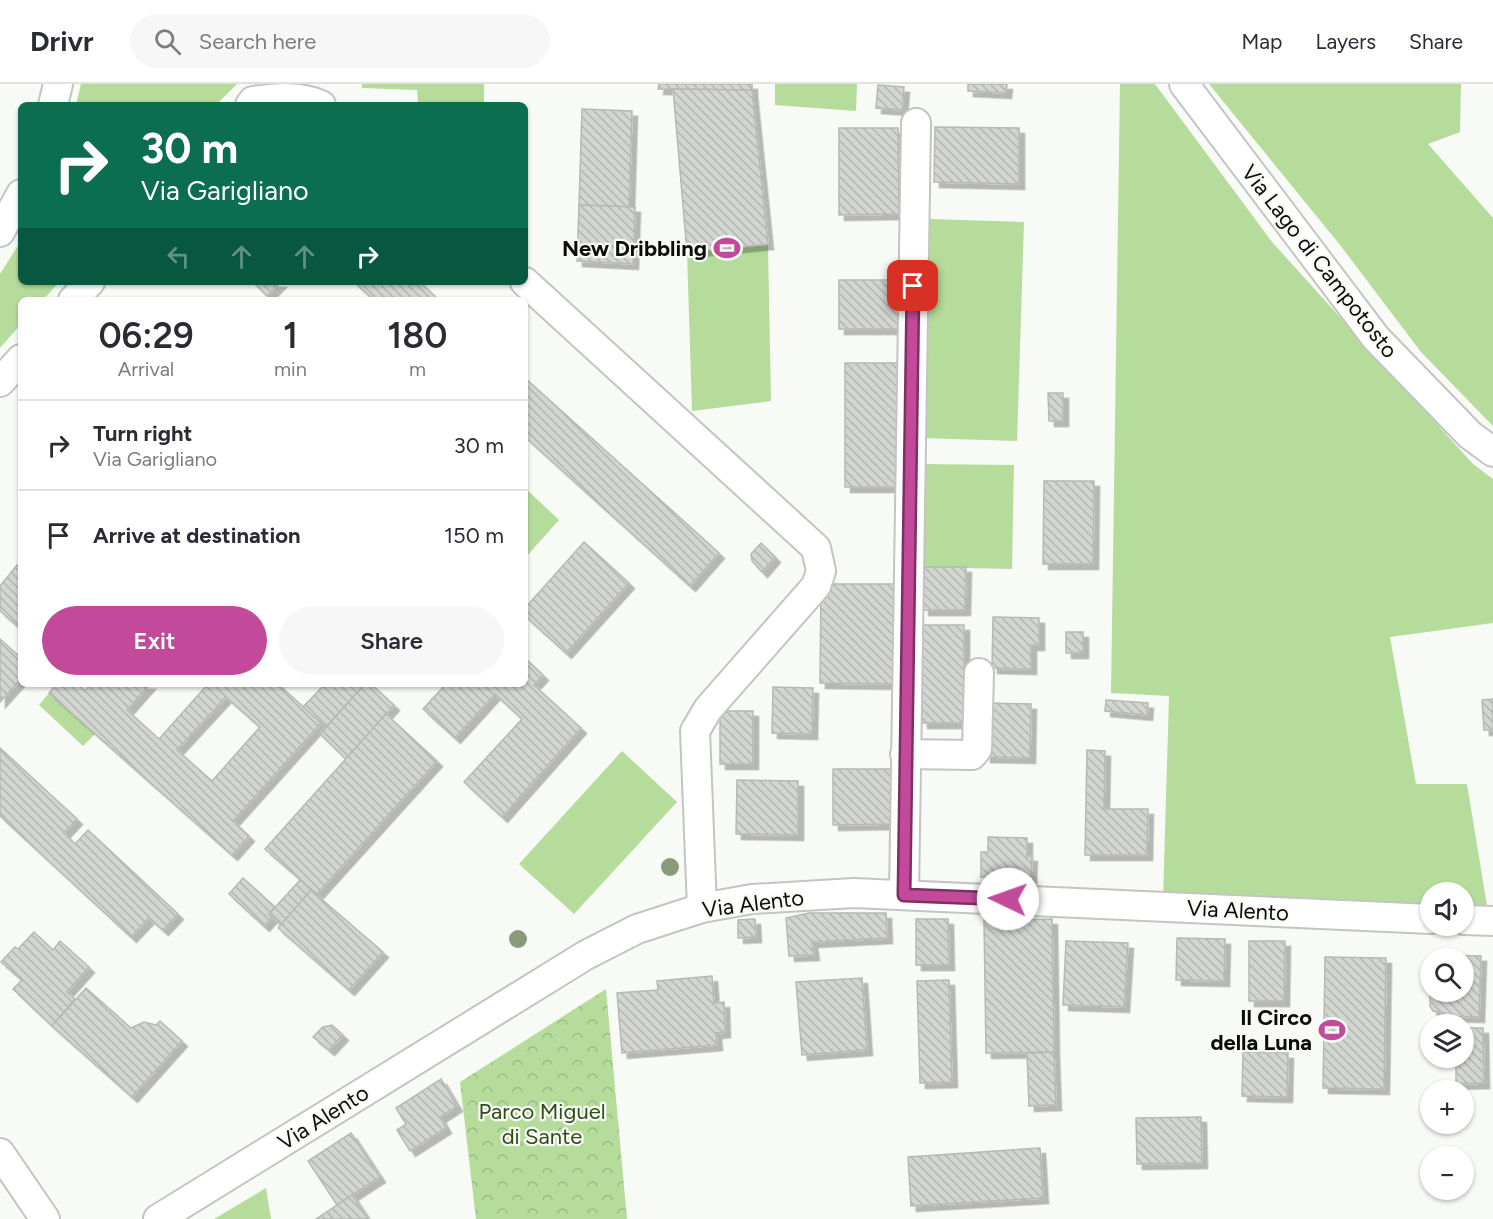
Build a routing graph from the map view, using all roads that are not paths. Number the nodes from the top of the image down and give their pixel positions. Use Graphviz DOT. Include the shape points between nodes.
graph roads {
  1 [pos="58,84"];
  2 [pos="1184,84"];
  3 [pos="54,102"];
  4 [pos="253,102"];
  5 [pos="314,102"];
  6 [pos="916,123"];
  7 [pos="18,199"];
  8 [pos="0,232"];
  9 [pos="87,285"];
  10 [pos="528,285"];
  11 [pos="77,297"];
  12 [pos="18,361"];
  13 [pos="0,382"];
  14 [pos="1493,452"];
  15 [pos="979,673"];
  16 [pos="905,754"];
  17 [pos="904,895"];
  18 [pos="702,908"];
  19 [pos="1420,918"];
  20 [pos="1474,920"];
  21 [pos="1493,921"];
  22 [pos="0,1153"];
  23 [pos="45,1219"];
  24 [pos="158,1219"];
  1 -- 3 [label="street"];
  2 -- 14 [label="street, Via Lago di Campotosto" via="1376,338 1470,435"];
  4 -- 5 [label="street" via="283,97"];
  6 -- 16 [label="street"];
  7 -- 8 [label="street"];
  9 -- 11 [label="street"];
  10 -- 18 [label="street" via="816,548 821,571 816,586 708,709 695,731"];
  12 -- 13 [label="street"];
  15 -- 16 [label="street" via="977,749 972,755"];
  16 -- 17 [label="street"];
  17 -- 18 [label="street, Via Alento" via="752,898"];
  17 -- 19 [label="street, Via Alento"];
  18 -- 24 [label="street, Via Alento" via="637,929 586,955"];
  20 -- 21 [label="street"];
  22 -- 23 [label="street"];
}
